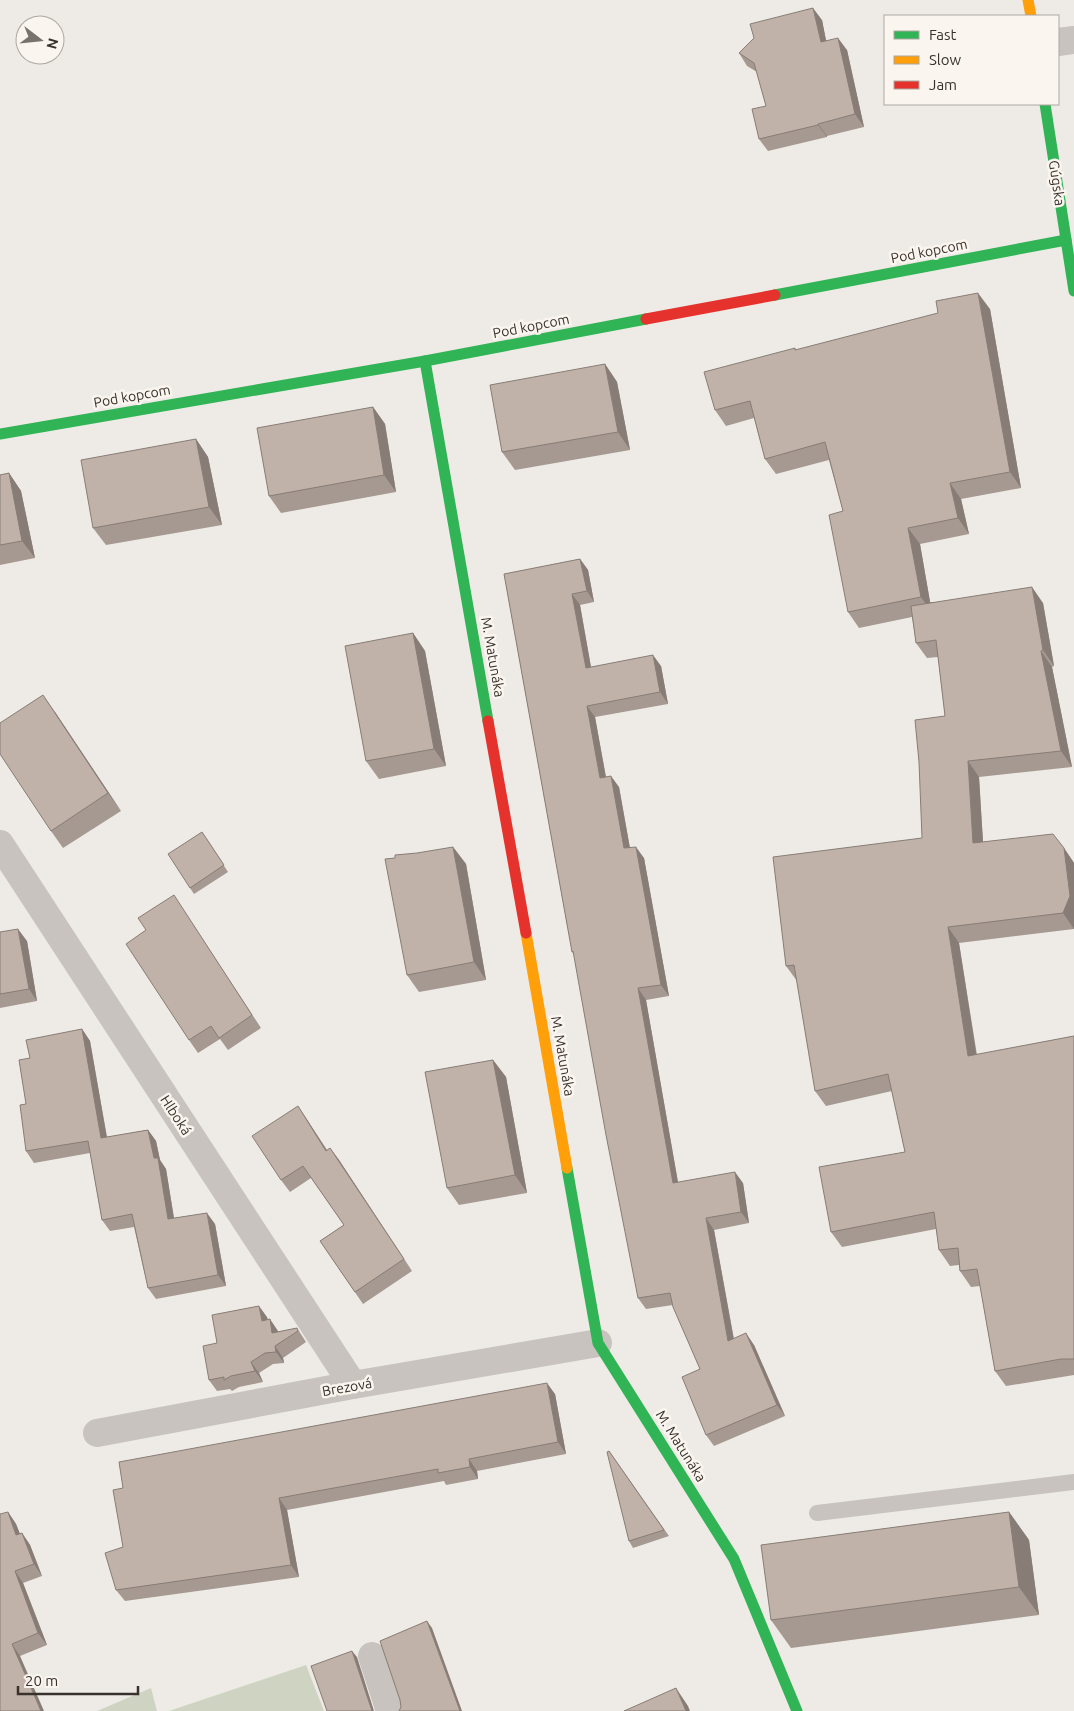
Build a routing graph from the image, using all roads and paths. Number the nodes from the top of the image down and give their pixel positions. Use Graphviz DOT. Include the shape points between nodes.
graph roads {
  1 [pos="1028,0"];
  2 [pos="1031,15"];
  3 [pos="1074,40"];
  4 [pos="1059,42"];
  5 [pos="1045,105"];
  6 [pos="1066,240"];
  7 [pos="1074,291"];
  8 [pos="425,361"];
  9 [pos="0,434"];
  10 [pos="0,844"];
  11 [pos="598,1343"];
  12 [pos="352,1385"];
  13 [pos="97,1433"];
  14 [pos="1074,1482"];
  15 [pos="817,1512"];
  16 [pos="372,1656"];
  17 [pos="390,1711"];
  18 [pos="797,1711"];
  1 -- 2 [label="street"];
  3 -- 4 [label="street"];
  5 -- 6 [label="street, Gúgska"];
  6 -- 7 [label="street, Gúgska"];
  6 -- 8 [label="street, Pod kopcom"];
  8 -- 9 [label="street, Pod kopcom"];
  8 -- 11 [label="street, M. Matunáka"];
  10 -- 12 [label="street, Hlboká"];
  11 -- 12 [label="street, Brezová"];
  11 -- 18 [label="street, M. Matunáka" via="734,1559"];
  12 -- 13 [label="street, Brezová"];
  14 -- 15 [label="lane"];
  16 -- 17 [label="street"];
}
